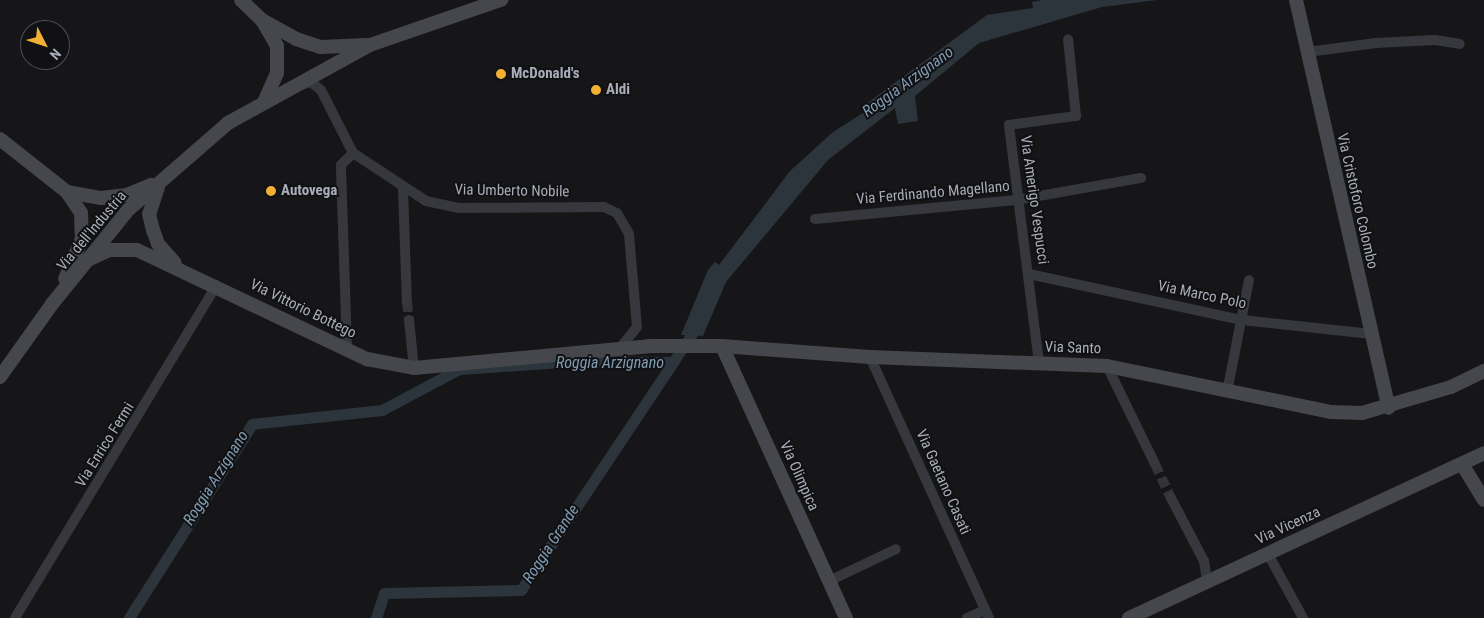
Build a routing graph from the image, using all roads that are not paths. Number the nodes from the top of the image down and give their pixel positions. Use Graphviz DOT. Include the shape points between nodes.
graph roads {
  1 [pos="242,0"];
  2 [pos="501,0"];
  3 [pos="1296,0"];
  4 [pos="262,20"];
  5 [pos="1068,40"];
  6 [pos="1460,44"];
  7 [pos="370,45"];
  8 [pos="1307,52"];
  9 [pos="285,90"];
  10 [pos="264,102"];
  11 [pos="0,139"];
  12 [pos="353,153"];
  13 [pos="1141,178"];
  14 [pos="160,181"];
  15 [pos="403,190"];
  16 [pos="67,192"];
  17 [pos="1016,200"];
  18 [pos="815,219"];
  19 [pos="88,260"];
  20 [pos="181,269"];
  21 [pos="1029,274"];
  22 [pos="1249,280"];
  23 [pos="217,285"];
  24 [pos="407,302"];
  25 [pos="52,304"];
  26 [pos="409,320"];
  27 [pos="1242,320"];
  28 [pos="637,327"];
  29 [pos="1371,334"];
  30 [pos="649,346"];
  31 [pos="722,346"];
  32 [pos="347,349"];
  33 [pos="619,349"];
  34 [pos="870,357"];
  35 [pos="1039,364"];
  36 [pos="1107,366"];
  37 [pos="414,368"];
  38 [pos="1484,371"];
  39 [pos="0,377"];
  40 [pos="1228,387"];
  41 [pos="1389,408"];
  42 [pos="1484,452"];
  43 [pos="1155,464"];
  44 [pos="1462,464"];
  45 [pos="1480,485"];
  46 [pos="1171,498"];
  47 [pos="1484,500"];
  48 [pos="896,549"];
  49 [pos="1268,554"];
  50 [pos="829,581"];
  51 [pos="1207,581"];
  52 [pos="987,614"];
  53 [pos="15,618"];
  54 [pos="846,618"];
  55 [pos="967,618"];
  56 [pos="1129,618"];
  57 [pos="1303,618"];
  1 -- 4 [label="street, Via dell'Industria"];
  2 -- 7 [label="street, Via dell'Industria"];
  3 -- 8 [label="street, Via Cristoforo Colombo"];
  4 -- 7 [label="street, Via dell'Industria" via="296,39 321,47"];
  4 -- 10 [label="street, Via dell'Industria" via="277,46 277,73"];
  5 -- 17 [label="street, Via Amerigo Vespucci" via="1076,116 1009,125"];
  6 -- 8 [label="street" via="1435,40 1376,43"];
  7 -- 9 [label="street, Via dell'Industria"];
  8 -- 29 [label="street, Via Cristoforo Colombo"];
  9 -- 10 [label="street, Via dell'Industria"];
  9 -- 12 [label="street, Via Umberto Nobile" via="311,82 321,90"];
  10 -- 14 [label="street, Via dell'Industria" via="207,139"];
  11 -- 16 [label="street, Via dell'Industria"];
  12 -- 15 [label="street, Via Umberto Nobile"];
  12 -- 32 [label="street" via="340,165"];
  13 -- 17 [label="street, Via Ferdinando Magellano"];
  14 -- 16 [label="street, Via dell'Industria" via="112,197"];
  14 -- 19 [label="street, Via dell'Industria" via="128,210"];
  14 -- 20 [label="street, Via Vittorio Bottego" via="149,214 158,244"];
  15 -- 24 [label="street"];
  15 -- 28 [label="street, Via Umberto Nobile" via="426,202 459,208 604,207 617,213 629,234"];
  16 -- 25 [label="street, Via dell'Industria" via="81,214 82,238"];
  17 -- 18 [label="street, Via Ferdinando Magellano"];
  17 -- 21 [label="street, Via Amerigo Vespucci"];
  19 -- 20 [label="street, Via Vittorio Bottego" via="123,247"];
  19 -- 25 [label="street, Via dell'Industria"];
  20 -- 23 [label="street, Via Vittorio Bottego"];
  21 -- 27 [label="street, Via Marco Polo"];
  21 -- 35 [label="street, Via Amerigo Vespucci"];
  22 -- 27 [label="street"];
  23 -- 32 [label="street, Via Vittorio Bottego"];
  23 -- 53 [label="street, Via Enrico Fermi"];
  25 -- 39 [label="street, Via dell'Industria"];
  26 -- 37 [label="street"];
  27 -- 29 [label="street, Via Marco Polo"];
  27 -- 40 [label="street"];
  28 -- 30 [label="street, Via Umberto Nobile"];
  28 -- 33 [label="street"];
  29 -- 41 [label="street, Via Cristoforo Colombo"];
  30 -- 31 [label="street, Via Santo"];
  30 -- 33 [label="street, Via Vittorio Bottego"];
  31 -- 34 [label="street, Via Santo"];
  31 -- 50 [label="street, Via Olimpica"];
  32 -- 37 [label="street, Via Vittorio Bottego" via="367,359"];
  33 -- 37 [label="street, Via Vittorio Bottego"];
  34 -- 35 [label="street, Via Santo"];
  34 -- 52 [label="street, Via Gaetano Casati"];
  35 -- 36 [label="street, Via Santo"];
  36 -- 40 [label="street, Via Santo"];
  36 -- 43 [label="street"];
  38 -- 41 [label="street, Via Santo"];
  40 -- 41 [label="street, Via Santo" via="1332,412"];
  42 -- 44 [label="street, Via Vicenza"];
  44 -- 45 [label="street"];
  44 -- 49 [label="street, Via Vicenza"];
  45 -- 47 [label="street"];
  46 -- 51 [label="street" via="1204,561"];
  48 -- 50 [label="street"];
  49 -- 51 [label="street, Via Vicenza"];
  49 -- 57 [label="street"];
  50 -- 54 [label="street, Via Olimpica"];
  51 -- 56 [label="street, Via Vicenza"];
  52 -- 55 [label="street"];
}
